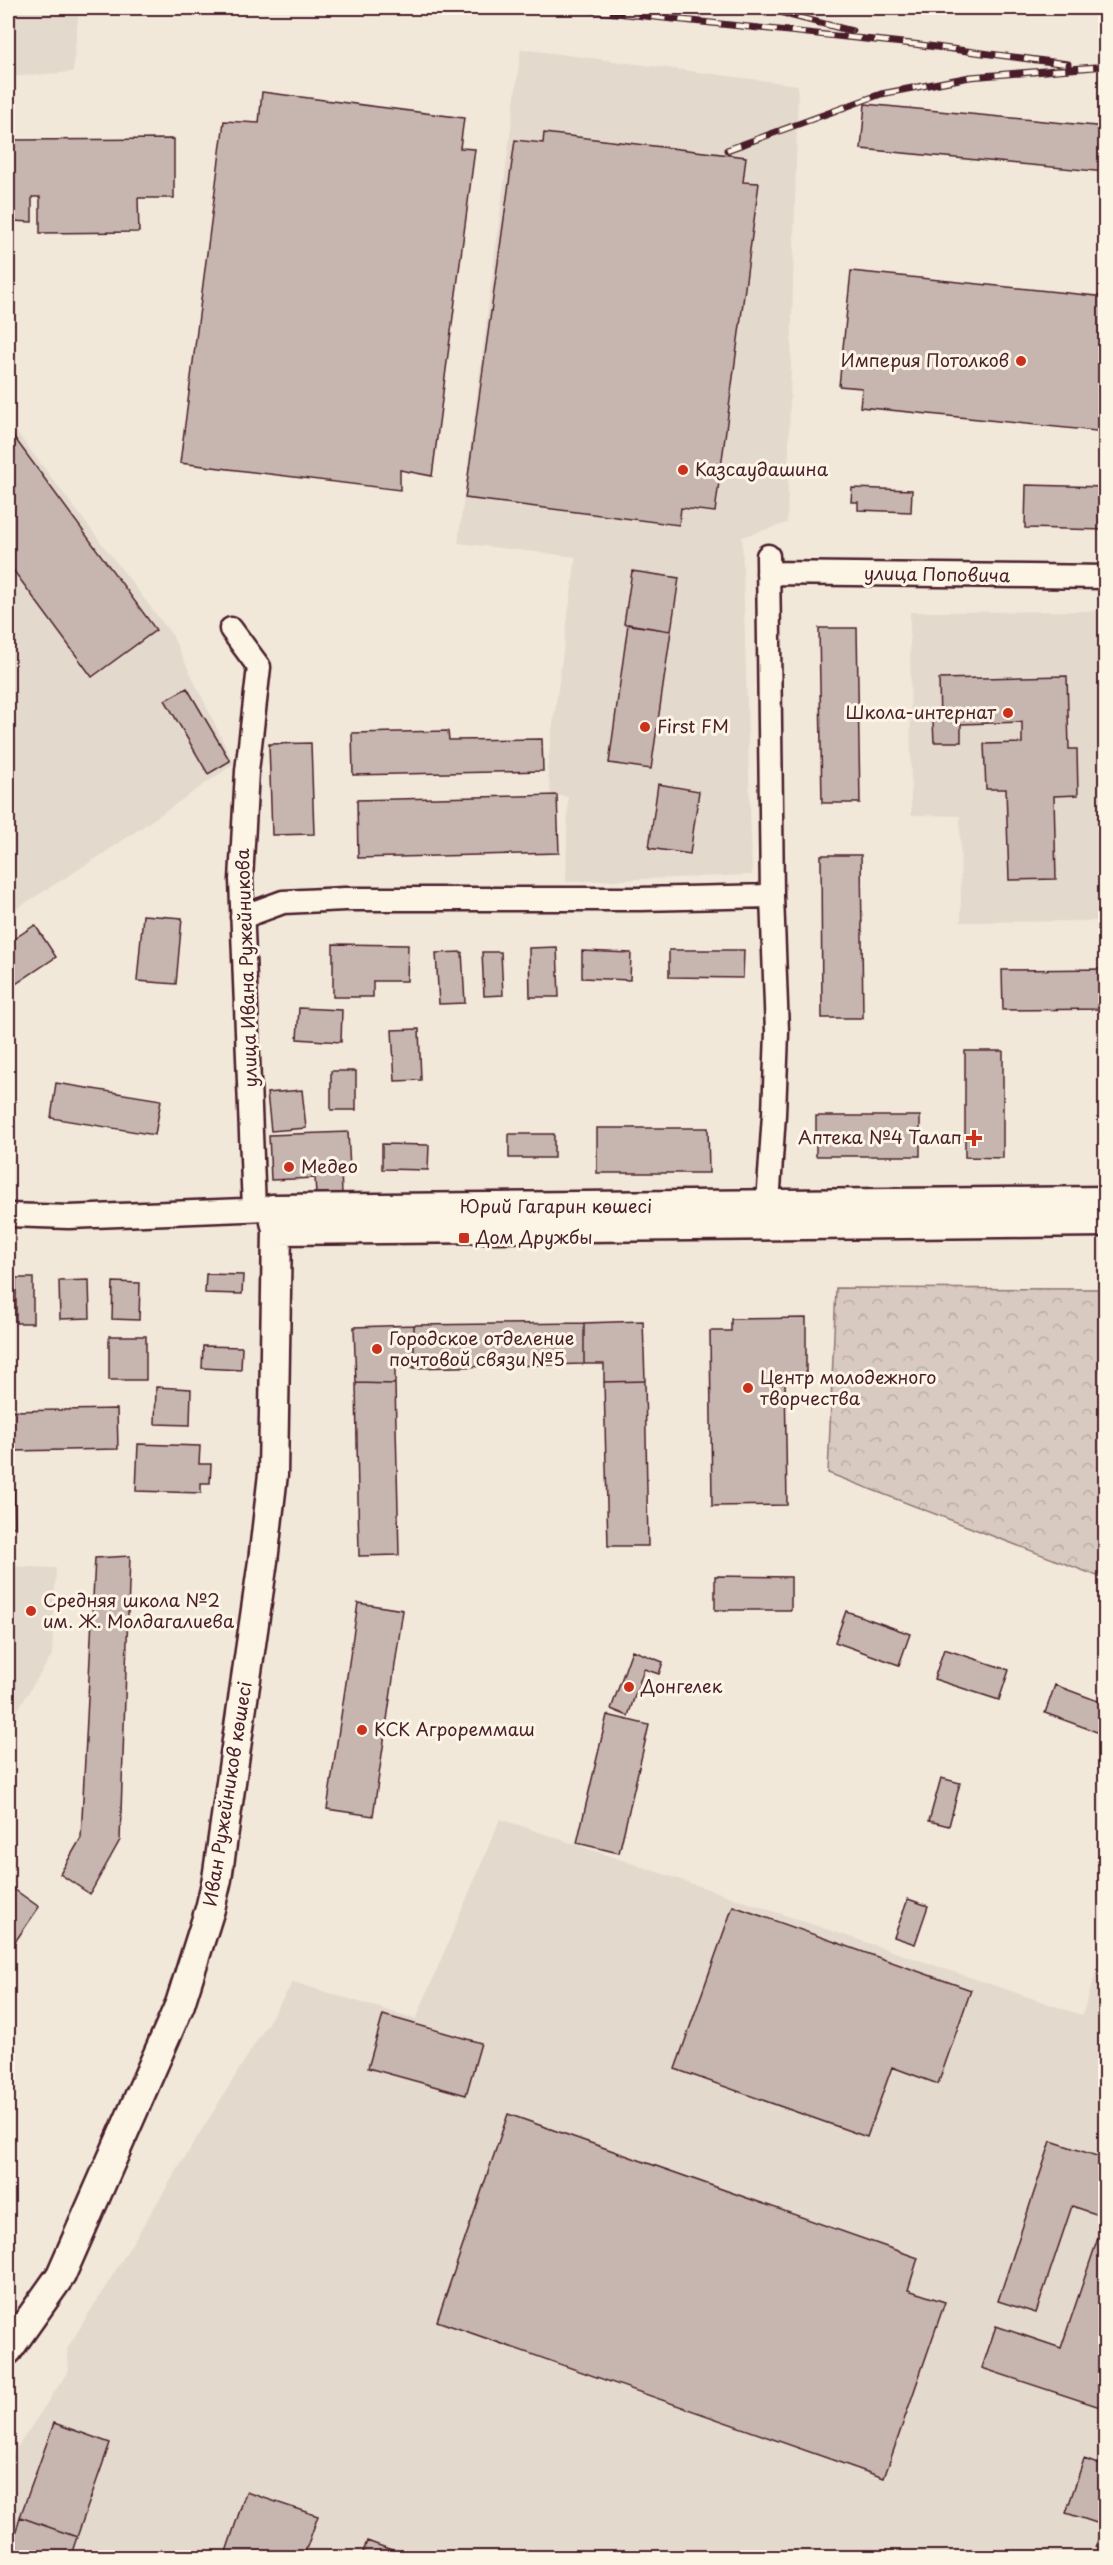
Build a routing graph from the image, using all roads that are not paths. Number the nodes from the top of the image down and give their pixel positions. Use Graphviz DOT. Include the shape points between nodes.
graph roads {
  1 [pos="1106,577"];
  2 [pos="231,629"];
  3 [pos="772,896"];
  4 [pos="242,917"];
  5 [pos="1106,1201"];
  6 [pos="8,1215"];
  7 [pos="268,1216"];
  8 [pos="766,1216"];
  9 [pos="1106,1222"];
  10 [pos="10,2341"];
  1 -- 3 [label="street, улица Поповича" via="768,564"];
  2 -- 4 [label="street, улица Ивана Ружейникова" via="259,667 247,771"];
  3 -- 4 [label="street" via="345,899 283,902"];
  3 -- 8 [label="street" via="777,1032"];
  4 -- 7 [label="street, улица Ивана Ружейникова"];
  5 -- 8 [label="main road, Юрий Гагарин көшесі"];
  6 -- 7 [label="street, Юрий Гагарин көшесі"];
  7 -- 8 [label="main road, Юрий Гагарин көшесі"];
  7 -- 10 [label="main road, Иван Ружейников көшесі" via="273,1474 262,1572 210,1910 180,2004 61,2275"];
  8 -- 9 [label="main road, Юрий Гагарин көшесі"];
}
